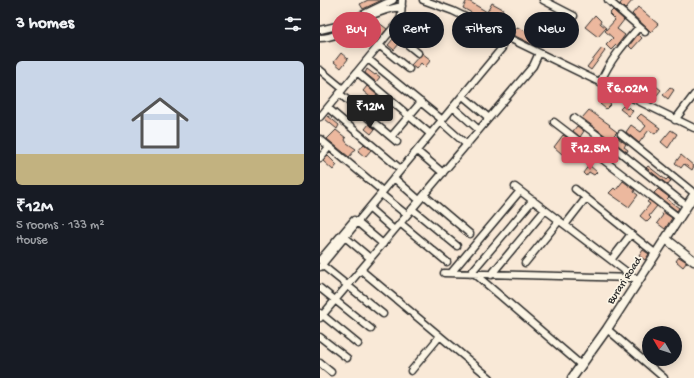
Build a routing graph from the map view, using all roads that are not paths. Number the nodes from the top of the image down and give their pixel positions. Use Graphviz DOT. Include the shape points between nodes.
graph roads {
  1 [pos="393,0"];
  2 [pos="423,0"];
  3 [pos="542,0"];
  4 [pos="608,0"];
  5 [pos="402,3"];
  6 [pos="453,12"];
  7 [pos="566,12"];
  8 [pos="639,27"];
  9 [pos="320,30"];
  10 [pos="645,32"];
  11 [pos="389,33"];
  12 [pos="320,38"];
  13 [pos="381,43"];
  14 [pos="516,46"];
  15 [pos="381,47"];
  16 [pos="377,48"];
  17 [pos="412,48"];
  18 [pos="497,48"];
  19 [pos="502,48"];
  20 [pos="418,53"];
  21 [pos="538,56"];
  22 [pos="368,59"];
  23 [pos="409,69"];
  24 [pos="320,70"];
  25 [pos="357,72"];
  26 [pos="600,83"];
  27 [pos="341,92"];
  28 [pos="694,95"];
  29 [pos="463,96"];
  30 [pos="421,102"];
  31 [pos="320,106"];
  32 [pos="453,107"];
  33 [pos="327,110"];
  34 [pos="409,116"];
  35 [pos="320,117"];
  36 [pos="489,118"];
  37 [pos="574,118"];
  38 [pos="440,120"];
  39 [pos="675,120"];
  40 [pos="554,122"];
  41 [pos="694,128"];
  42 [pos="479,130"];
  43 [pos="428,132"];
  44 [pos="621,134"];
  45 [pos="391,137"];
  46 [pos="320,139"];
  47 [pos="397,142"];
  48 [pos="466,144"];
  49 [pos="329,147"];
  50 [pos="416,151"];
  51 [pos="320,158"];
  52 [pos="398,167"];
  53 [pos="442,173"];
  54 [pos="394,178"];
  55 [pos="575,189"];
  56 [pos="381,191"];
  57 [pos="424,194"];
  58 [pos="694,194"];
  59 [pos="586,198"];
  60 [pos="419,200"];
  61 [pos="533,200"];
  62 [pos="687,206"];
  63 [pos="369,208"];
  64 [pos="412,208"];
  65 [pos="545,210"];
  66 [pos="407,215"];
  67 [pos="679,218"];
  68 [pos="559,221"];
  69 [pos="357,222"];
  70 [pos="400,223"];
  71 [pos="565,225"];
  72 [pos="394,230"];
  73 [pos="470,234"];
  74 [pos="631,234"];
  75 [pos="345,237"];
  76 [pos="666,239"];
  77 [pos="383,244"];
  78 [pos="457,246"];
  79 [pos="656,254"];
  80 [pos="370,258"];
  81 [pos="693,259"];
  82 [pos="611,260"];
  83 [pos="447,262"];
  84 [pos="525,263"];
  85 [pos="321,264"];
  86 [pos="361,270"];
  87 [pos="473,274"];
  88 [pos="492,275"];
  89 [pos="637,280"];
  90 [pos="347,286"];
  91 [pos="320,288"];
  92 [pos="335,300"];
  93 [pos="383,314"];
  94 [pos="321,315"];
  95 [pos="370,329"];
  96 [pos="607,329"];
  97 [pos="440,336"];
  98 [pos="320,337"];
  99 [pos="358,344"];
  100 [pos="347,358"];
  101 [pos="320,363"];
  102 [pos="581,365"];
  103 [pos="411,371"];
  104 [pos="331,372"];
  105 [pos="490,378"];
  106 [pos="572,378"];
  107 [pos="664,378"];
  1 -- 9 [label="street" via="341,25"];
  2 -- 6 [label="street"];
  3 -- 7 [label="street"];
  4 -- 8 [label="street"];
  5 -- 12 [label="street" via="371,15 333,36"];
  8 -- 10 [label="street"];
  8 -- 26 [label="street" via="612,59"];
  11 -- 13 [label="street"];
  14 -- 21 [label="street"];
  15 -- 23 [label="street"];
  16 -- 22 [label="street"];
  17 -- 20 [label="street"];
  18 -- 38 [label="street"];
  19 -- 29 [label="street"];
  21 -- 26 [label="street"];
  21 -- 36 [label="street" via="533,66"];
  22 -- 25 [label="street"];
  22 -- 30 [label="street"];
  24 -- 27 [label="street"];
  25 -- 27 [label="street"];
  25 -- 34 [label="street"];
  26 -- 39 [label="street"];
  27 -- 33 [label="street"];
  27 -- 45 [label="street"];
  28 -- 39 [label="street"];
  29 -- 32 [label="street"];
  29 -- 36 [label="street"];
  30 -- 34 [label="street"];
  30 -- 38 [label="street"];
  31 -- 33 [label="street"];
  32 -- 38 [label="street"];
  32 -- 42 [label="street"];
  33 -- 35 [label="street"];
  33 -- 52 [label="street"];
  34 -- 43 [label="street"];
  34 -- 45 [label="street"];
  36 -- 42 [label="street"];
  37 -- 62 [label="street"];
  38 -- 43 [label="street"];
  38 -- 48 [label="street"];
  38 -- 50 [label="street"];
  39 -- 41 [label="street"];
  40 -- 67 [label="street"];
  42 -- 48 [label="street"];
  43 -- 52 [label="street"];
  44 -- 58 [label="street"];
  45 -- 47 [label="street"];
  46 -- 49 [label="street"];
  48 -- 53 [label="street"];
  49 -- 51 [label="street"];
  49 -- 56 [label="street"];
  50 -- 53 [label="street"];
  50 -- 54 [label="street"];
  52 -- 56 [label="street"];
  53 -- 57 [label="street"];
  54 -- 56 [label="street"];
  54 -- 60 [label="street"];
  55 -- 59 [label="street"];
  56 -- 63 [label="street"];
  56 -- 66 [label="street"];
  56 -- 85 [label="street"];
  57 -- 60 [label="street"];
  57 -- 73 [label="street"];
  58 -- 62 [label="main road, Burari Road"];
  59 -- 71 [label="street"];
  59 -- 74 [label="street"];
  60 -- 64 [label="street"];
  61 -- 65 [label="street"];
  61 -- 87 [label="street"];
  61 -- 87 [label="street" via="518,189 447,273"];
  62 -- 67 [label="main road, Burari Road"];
  63 -- 69 [label="street"];
  63 -- 72 [label="street"];
  64 -- 66 [label="street"];
  64 -- 78 [label="street"];
  65 -- 68 [label="street"];
  65 -- 88 [label="street"];
  66 -- 70 [label="street"];
  67 -- 76 [label="main road, Burari Road"];
  68 -- 71 [label="street"];
  68 -- 84 [label="street"];
  69 -- 75 [label="street"];
  69 -- 77 [label="street"];
  70 -- 72 [label="street"];
  70 -- 83 [label="street"];
  71 -- 82 [label="street"];
  72 -- 77 [label="street"];
  74 -- 79 [label="street"];
  74 -- 82 [label="street"];
  75 -- 80 [label="street"];
  75 -- 85 [label="street"];
  76 -- 79 [label="main road, Burari Road"];
  76 -- 81 [label="main road"];
  77 -- 80 [label="street"];
  79 -- 89 [label="main road, Burari Road"];
  80 -- 86 [label="street"];
  82 -- 89 [label="street"];
  85 -- 90 [label="street"];
  86 -- 90 [label="street"];
  86 -- 97 [label="street"];
  87 -- 88 [label="street"];
  87 -- 102 [label="street"];
  88 -- 89 [label="street"];
  89 -- 96 [label="main road, Burari Road"];
  90 -- 92 [label="street"];
  90 -- 93 [label="street"];
  91 -- 92 [label="street"];
  92 -- 94 [label="street"];
  92 -- 95 [label="street"];
  94 -- 99 [label="street"];
  96 -- 102 [label="main road, Burari Road"];
  96 -- 107 [label="street"];
  97 -- 103 [label="street"];
  97 -- 105 [label="street"];
  98 -- 100 [label="street"];
  101 -- 104 [label="street"];
  102 -- 106 [label="main road, Burari Road"];
}
